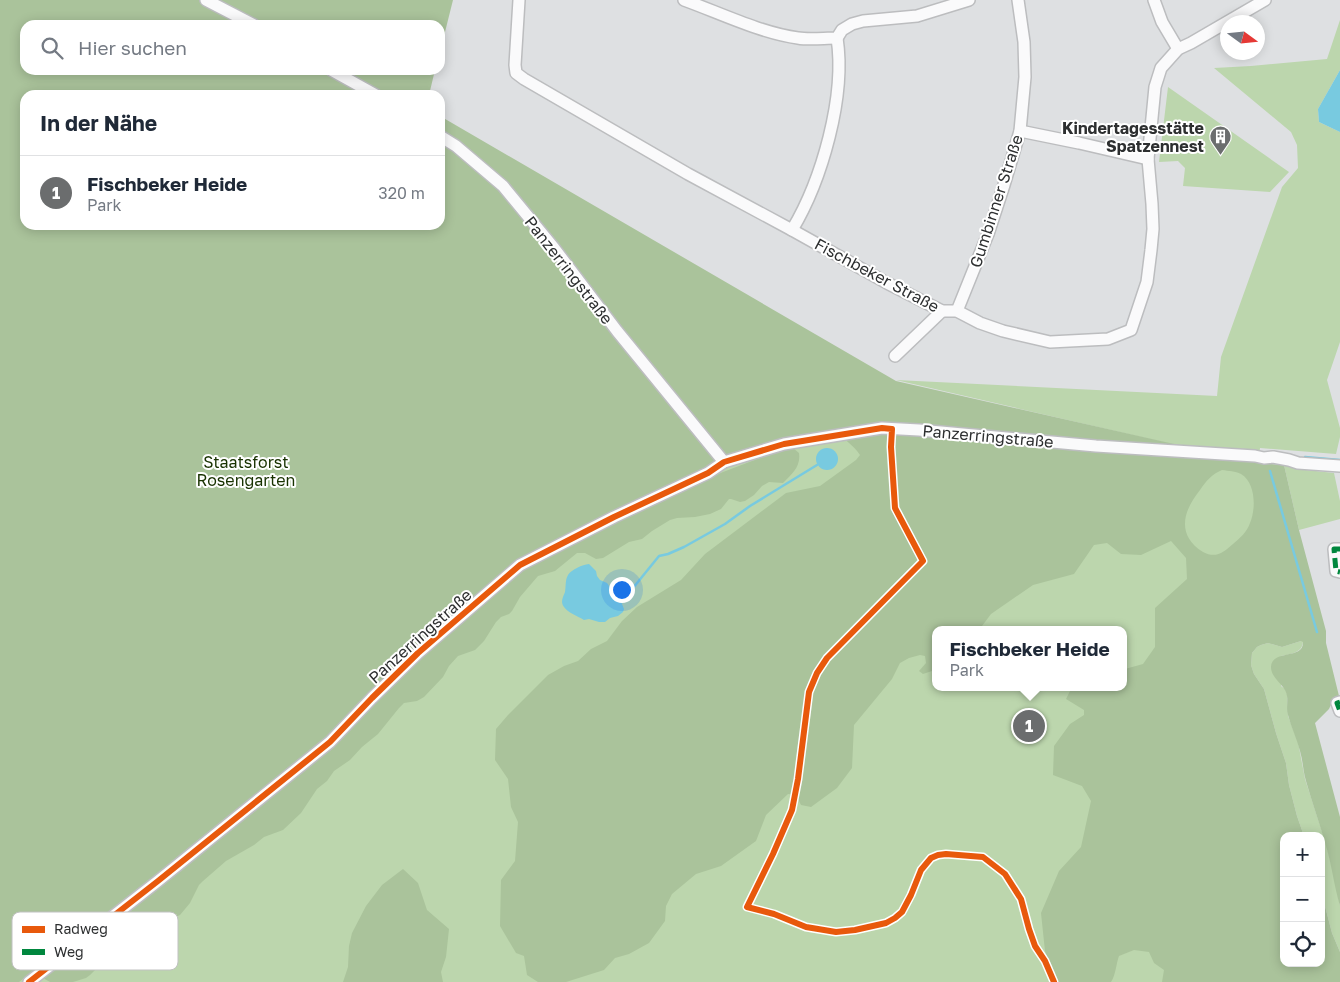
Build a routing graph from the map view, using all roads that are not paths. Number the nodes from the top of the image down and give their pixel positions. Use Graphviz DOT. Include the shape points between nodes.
graph roads {
  1 [pos="206,0"];
  2 [pos="519,0"];
  3 [pos="684,0"];
  4 [pos="969,0"];
  5 [pos="1018,0"];
  6 [pos="1154,0"];
  7 [pos="1265,0"];
  8 [pos="244,20"];
  9 [pos="837,38"];
  10 [pos="1178,49"];
  11 [pos="340,75"];
  12 [pos="367,90"];
  13 [pos="1020,131"];
  14 [pos="445,139"];
  15 [pos="1148,159"];
  16 [pos="792,230"];
  17 [pos="957,310"];
  18 [pos="942,311"];
  19 [pos="895,356"];
  20 [pos="724,462"];
  21 [pos="1340,466"];
  22 [pos="1340,549"];
  23 [pos="1340,572"];
  24 [pos="1340,702"];
  25 [pos="1340,711"];
  26 [pos="118,912"];
  27 [pos="44,970"];
  28 [pos="29,982"];
  1 -- 8 [label="street"];
  2 -- 16 [label="street, Fischbeker Straße" via="516,73 688,174"];
  3 -- 9 [label="street" via="778,34 799,38"];
  4 -- 9 [label="street" via="917,16 852,24"];
  5 -- 13 [label="street, Gumbinner Straße" via="1025,77"];
  6 -- 10 [label="street"];
  7 -- 10 [label="street"];
  9 -- 16 [label="street" via="840,56 838,82 827,144 815,184"];
  10 -- 15 [label="street" via="1161,68 1156,86"];
  11 -- 12 [label="street"];
  13 -- 15 [label="street"];
  13 -- 17 [label="street, Gumbinner Straße" via="988,234"];
  14 -- 20 [label="street, Panzerringstraße" via="503,186"];
  15 -- 17 [label="street, Fischbeker Straße" via="1153,229 1151,250 1147,282 1131,330 1108,339 1050,342 1003,331"];
  16 -- 18 [label="street, Fischbeker Straße"];
  17 -- 18 [label="street, Fischbeker Straße"];
  18 -- 19 [label="street"];
  20 -- 21 [label="street, Panzerringstraße" via="784,444 882,428 1273,457 1298,463"];
  20 -- 26 [label="street, Panzerringstraße" via="708,473 520,565 418,653 330,742"];
  22 -- 23 [label="street" via="1334,549 1336,571"];
  24 -- 25 [label="street" via="1337,703"];
  27 -- 28 [label="street, Panzerringstraße"];
}
